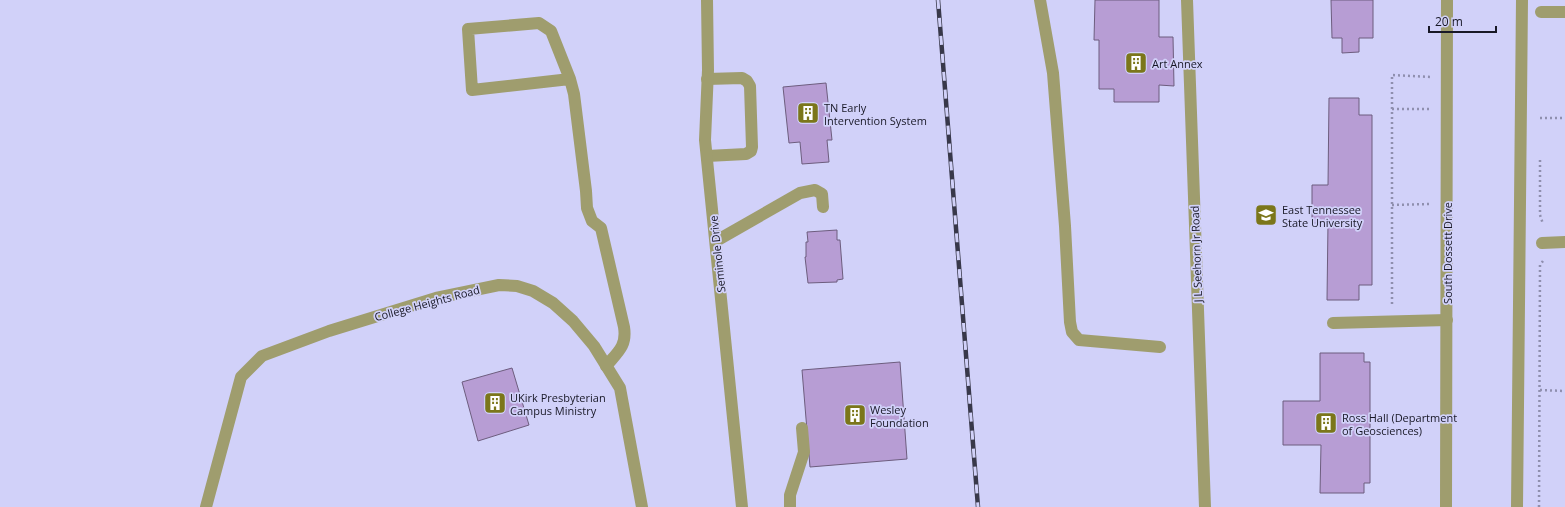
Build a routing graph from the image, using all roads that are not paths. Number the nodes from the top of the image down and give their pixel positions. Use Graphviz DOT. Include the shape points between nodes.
graph roads {
  1 [pos="707,0"];
  2 [pos="1040,0"];
  3 [pos="1187,0"];
  4 [pos="1447,0"];
  5 [pos="1522,0"];
  6 [pos="1541,12"];
  7 [pos="1565,12"];
  8 [pos="570,79"];
  9 [pos="707,79"];
  10 [pos="707,156"];
  11 [pos="823,207"];
  12 [pos="716,241"];
  13 [pos="1542,242"];
  14 [pos="1565,242"];
  15 [pos="1446,320"];
  16 [pos="1333,323"];
  17 [pos="1160,346"];
  18 [pos="606,366"];
  19 [pos="802,428"];
  20 [pos="206,507"];
  21 [pos="642,507"];
  22 [pos="742,507"];
  23 [pos="790,507"];
  24 [pos="1205,507"];
  25 [pos="1446,507"];
  26 [pos="1517,507"];
  1 -- 9 [label="street, Seminole Drive"];
  2 -- 17 [label="street" via="1053,73 1072,332 1079,340"];
  3 -- 24 [label="street, J L Seehorn Jr Road"];
  4 -- 15 [label="street, South Dossett Drive"];
  5 -- 26 [label="street"];
  6 -- 7 [label="street"];
  8 -- 8 [label="street" via="551,31 540,23 468,29 472,90"];
  8 -- 18 [label="street" via="574,94 587,208 592,221 601,228 605,240 625,338 620,349"];
  9 -- 10 [label="street, Seminole Drive"];
  9 -- 10 [label="street" via="742,78 747,81 750,86 752,147 746,154"];
  10 -- 12 [label="street, Seminole Drive"];
  11 -- 12 [label="street" via="822,194 814,190 800,193"];
  12 -- 22 [label="street, Seminole Drive"];
  13 -- 14 [label="street"];
  15 -- 16 [label="street"];
  15 -- 25 [label="street, South Dossett Drive"];
  18 -- 20 [label="street, College Heights Road" via="594,346 573,321 546,299 517,286 499,285 436,298 329,331 262,356 241,377"];
  18 -- 21 [label="street, College Heights Road" via="620,388"];
  19 -- 23 [label="street" via="804,452 790,495"];
}
